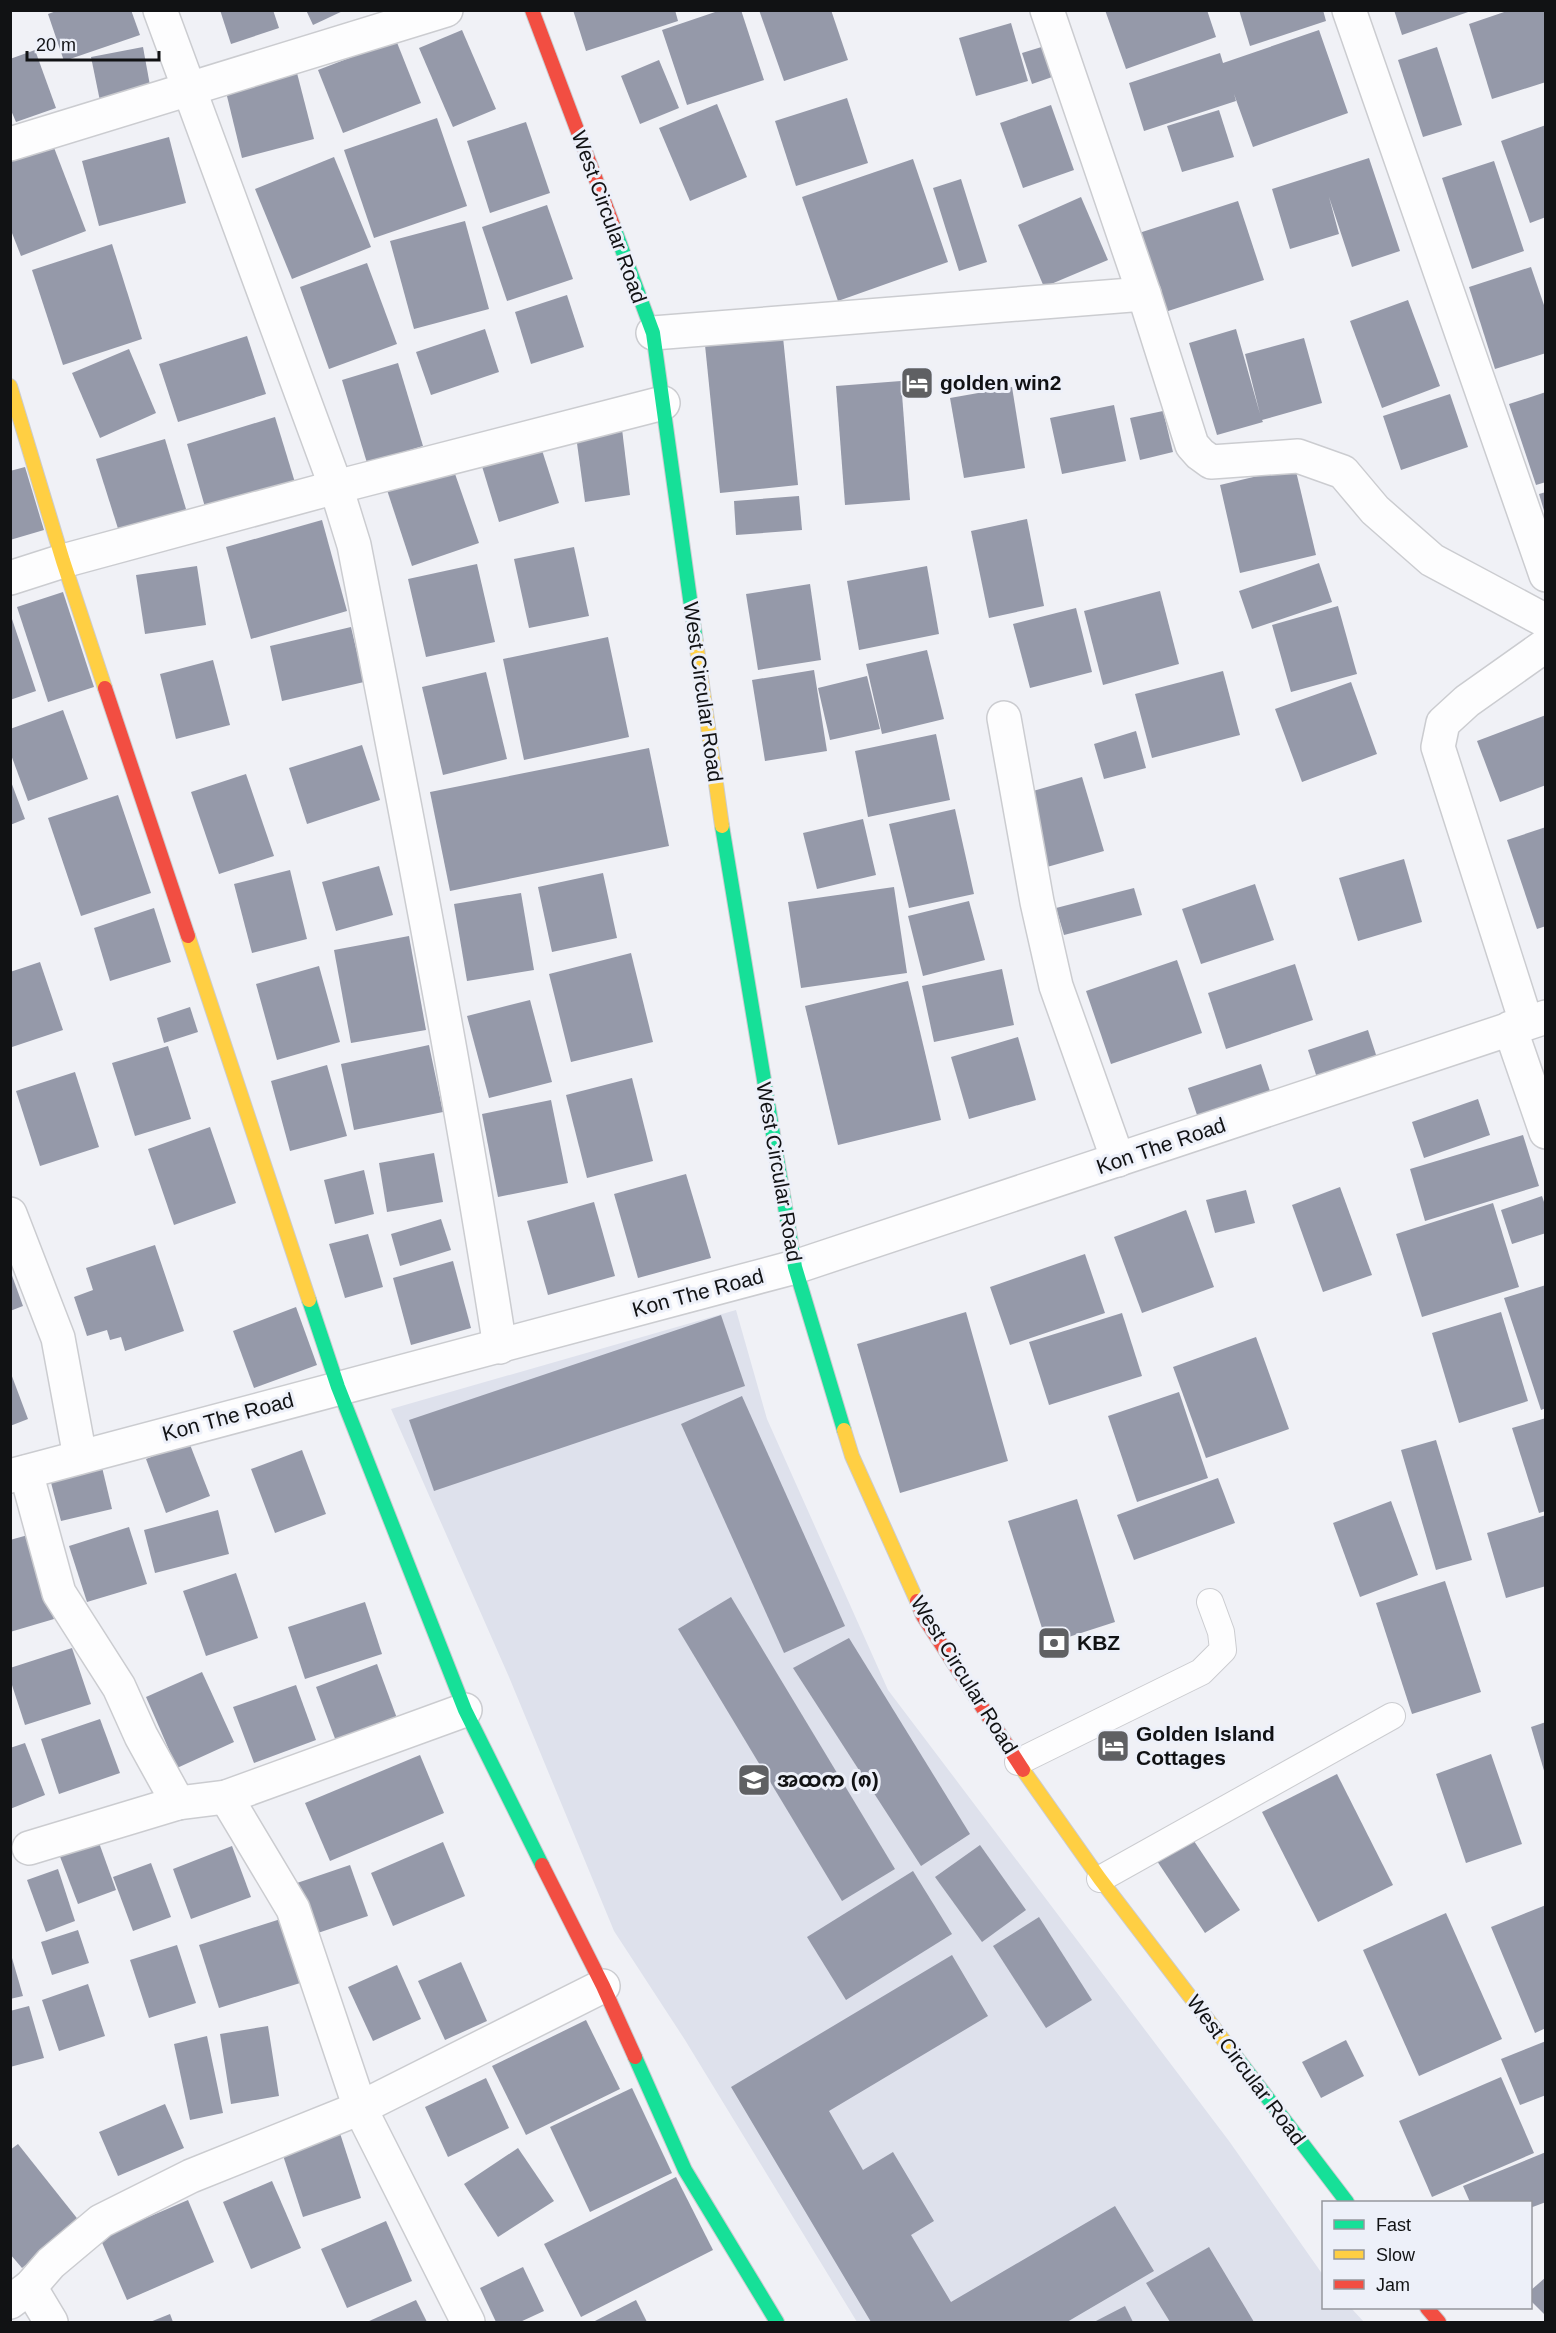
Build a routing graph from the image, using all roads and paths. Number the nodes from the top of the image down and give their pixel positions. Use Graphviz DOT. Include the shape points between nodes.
graph roads {
  1 [pos="160,10"];
  2 [pos="446,10"];
  3 [pos="532,10"];
  4 [pos="1047,10"];
  5 [pos="1349,10"];
  6 [pos="189,87"];
  7 [pos="10,144"];
  8 [pos="1144,294"];
  9 [pos="653,333"];
  10 [pos="10,386"];
  11 [pos="663,403"];
  12 [pos="336,487"];
  13 [pos="63,561"];
  14 [pos="1545,575"];
  15 [pos="10,578"];
  16 [pos="1545,621"];
  17 [pos="1545,645"];
  18 [pos="1004,718"];
  19 [pos="1527,1023"];
  20 [pos="1545,1132"];
  21 [pos="1118,1160"];
  22 [pos="10,1214"];
  23 [pos="795,1267"];
  24 [pos="500,1347"];
  25 [pos="338,1387"];
  26 [pos="80,1457"];
  27 [pos="18,1474"];
  28 [pos="1210,1602"];
  29 [pos="465,1710"];
  30 [pos="1392,1716"];
  31 [pos="1018,1762"];
  32 [pos="226,1797"];
  33 [pos="178,1803"];
  34 [pos="29,1848"];
  35 [pos="1100,1880"];
  36 [pos="603,1986"];
  37 [pos="360,2108"];
  38 [pos="1346,2201"];
  39 [pos="20,2295"];
  40 [pos="1429,2309"];
  41 [pos="51,2322"];
  42 [pos="468,2322"];
  43 [pos="777,2322"];
  44 [pos="1439,2322"];
  1 -- 6 [label="street"];
  2 -- 6 [label="street"];
  3 -- 9 [label="street, West Circular Road"];
  4 -- 8 [label="street"];
  5 -- 14 [label="street"];
  6 -- 7 [label="street"];
  6 -- 12 [label="street"];
  8 -- 9 [label="street"];
  8 -- 16 [label="street" via="1192,445 1200,454 1211,462 1298,456 1343,472 1375,510 1432,560"];
  9 -- 11 [label="street, West Circular Road"];
  10 -- 13 [label="street"];
  11 -- 12 [label="street"];
  11 -- 23 [label="street, West Circular Road" via="715,784"];
  12 -- 13 [label="street"];
  12 -- 24 [label="street" via="354,544 426,919"];
  13 -- 15 [label="street"];
  13 -- 25 [label="street"];
  17 -- 19 [label="street" via="1443,723 1438,747"];
  18 -- 21 [label="street" via="1056,986"];
  19 -- 20 [label="street"];
  19 -- 21 [label="street, Kon The Road"];
  21 -- 23 [label="street, Kon The Road"];
  22 -- 26 [label="street" via="58,1338"];
  23 -- 24 [label="street, Kon The Road"];
  23 -- 31 [label="street, West Circular Road" via="852,1456 923,1616"];
  24 -- 25 [label="street, Kon The Road"];
  25 -- 26 [label="street, Kon The Road"];
  25 -- 29 [label="street"];
  26 -- 27 [label="street, Kon The Road"];
  27 -- 33 [label="street" via="59,1593 119,1687"];
  28 -- 31 [label="lane" via="1223,1650 1202,1672"];
  29 -- 32 [label="street"];
  29 -- 36 [label="street"];
  30 -- 35 [label="lane"];
  31 -- 35 [label="street, West Circular Road"];
  32 -- 33 [label="street"];
  32 -- 37 [label="street" via="293,1908"];
  33 -- 34 [label="street"];
  35 -- 38 [label="street, West Circular Road"];
  36 -- 37 [label="street"];
  36 -- 43 [label="street" via="685,2170"];
  37 -- 39 [label="street" via="191,2176 101,2221"];
  37 -- 42 [label="street"];
  39 -- 41 [label="street"];
  40 -- 44 [label="street"];
}
